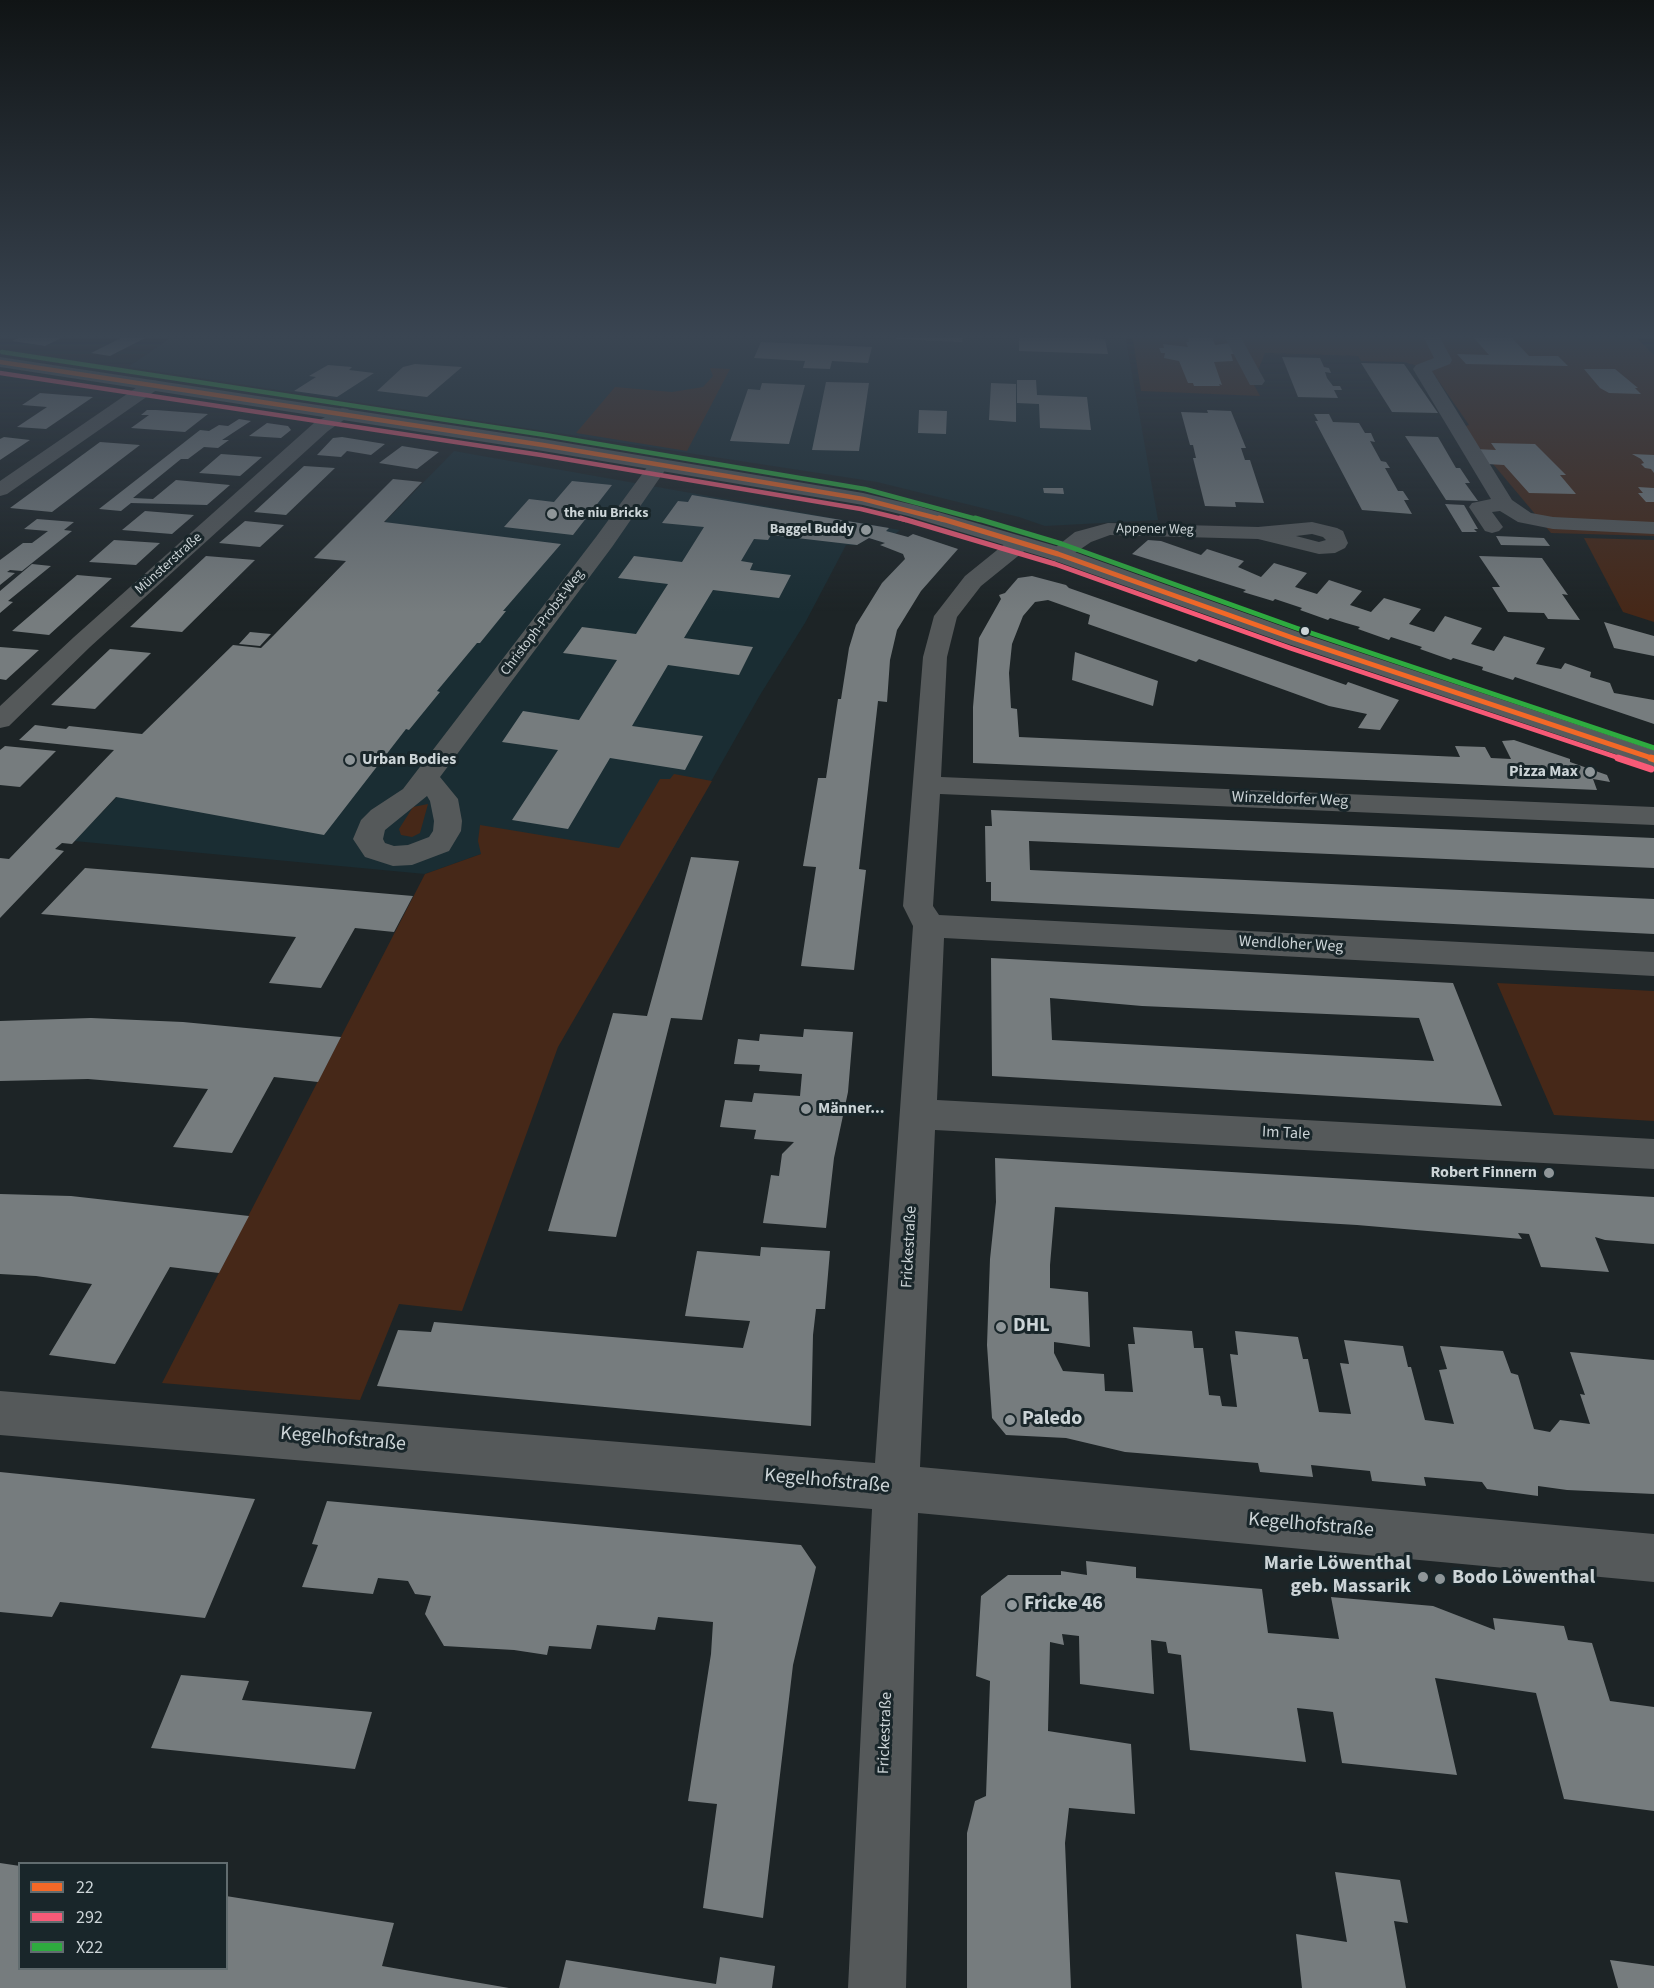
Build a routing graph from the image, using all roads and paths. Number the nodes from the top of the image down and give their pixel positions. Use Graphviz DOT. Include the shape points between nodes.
graph roads {
  1 [pos="92,427"];
  2 [pos="321,427"];
  3 [pos="424,427"];
  4 [pos="1457,427"];
  5 [pos="658,466"];
  6 [pos="0,490"];
  7 [pos="1504,504"];
  8 [pos="1492,527"];
  9 [pos="1654,528"];
  10 [pos="1258,533"];
  11 [pos="1020,543"];
  12 [pos="1058,554"];
  13 [pos="0,720"];
  14 [pos="1654,759"];
  15 [pos="426,778"];
  16 [pos="925,785"];
  17 [pos="1654,816"];
  18 [pos="929,926"];
  19 [pos="1654,964"];
  20 [pos="918,1114"];
  21 [pos="1654,1154"];
  22 [pos="0,1413"];
  23 [pos="896,1488"];
  24 [pos="1654,1558"];
  25 [pos="877,1988"];
  1 -- 6 [label="street"];
  2 -- 13 [label="street, Münsterstraße"];
  3 -- 5 [label="main road"];
  4 -- 7 [label="street"];
  5 -- 11 [label="main road" via="880,503"];
  5 -- 15 [label="street, Christoph-Probst-Weg"];
  7 -- 8 [label="street" via="1479,507"];
  7 -- 9 [label="street" via="1525,518 1553,523"];
  10 -- 12 [label="street, Appener Weg" via="1108,529 1083,537"];
  11 -- 12 [label="main road"];
  11 -- 16 [label="street, Frickestraße" via="973,581 946,616 935,657"];
  12 -- 14 [label="main road"];
  16 -- 17 [label="street, Winzeldorfer Weg"];
  16 -- 18 [label="street, Frickestraße" via="918,906"];
  18 -- 19 [label="street, Wendloher Weg"];
  18 -- 20 [label="street, Frickestraße"];
  20 -- 21 [label="street, Im Tale"];
  20 -- 23 [label="street, Frickestraße"];
  22 -- 23 [label="street, Kegelhofstraße"];
  23 -- 24 [label="street, Kegelhofstraße"];
  23 -- 25 [label="street, Frickestraße"];
}
